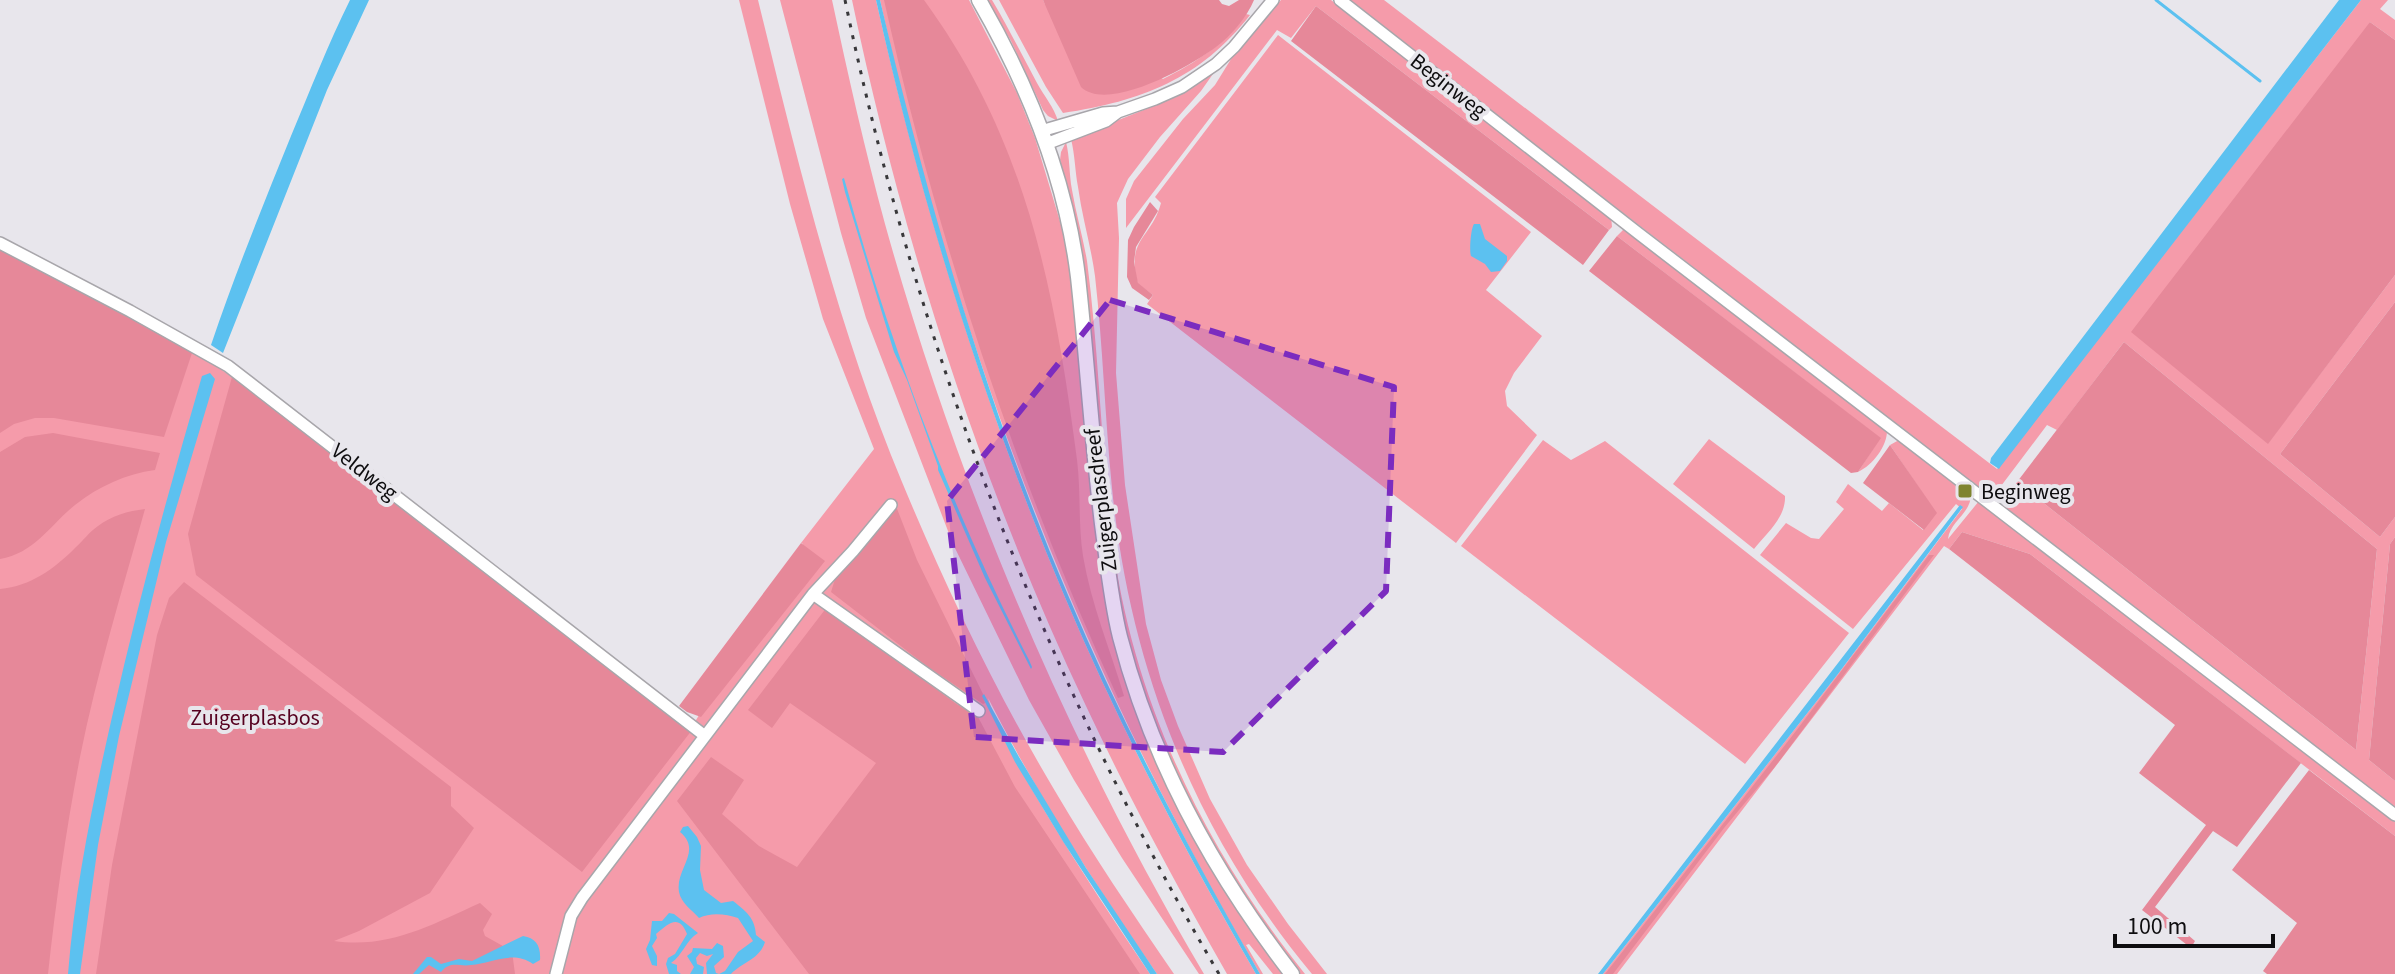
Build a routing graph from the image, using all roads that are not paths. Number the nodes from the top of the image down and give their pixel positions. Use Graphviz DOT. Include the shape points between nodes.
graph roads {
  1 [pos="979,0"];
  2 [pos="1273,0"];
  3 [pos="1340,0"];
  4 [pos="1044,138"];
  5 [pos="0,243"];
  6 [pos="891,505"];
  7 [pos="813,594"];
  8 [pos="979,711"];
  9 [pos="705,736"];
  10 [pos="2395,815"];
  11 [pos="556,974"];
  12 [pos="1292,974"];
  1 -- 4 [label="main road, Zuigerplasdreef" via="1005,45"];
  2 -- 4 [label="street" via="1234,47 1200,75 1106,121"];
  3 -- 10 [label="street, Beginweg"];
  4 -- 12 [label="main road, Zuigerplasdreef" via="1077,275 1100,505 1120,636 1155,743 1182,803 1220,872"];
  5 -- 9 [label="street, Veldweg" via="228,366"];
  6 -- 7 [label="street"];
  7 -- 8 [label="street"];
  7 -- 9 [label="street"];
  9 -- 11 [label="street" via="582,898 571,916"];
}
